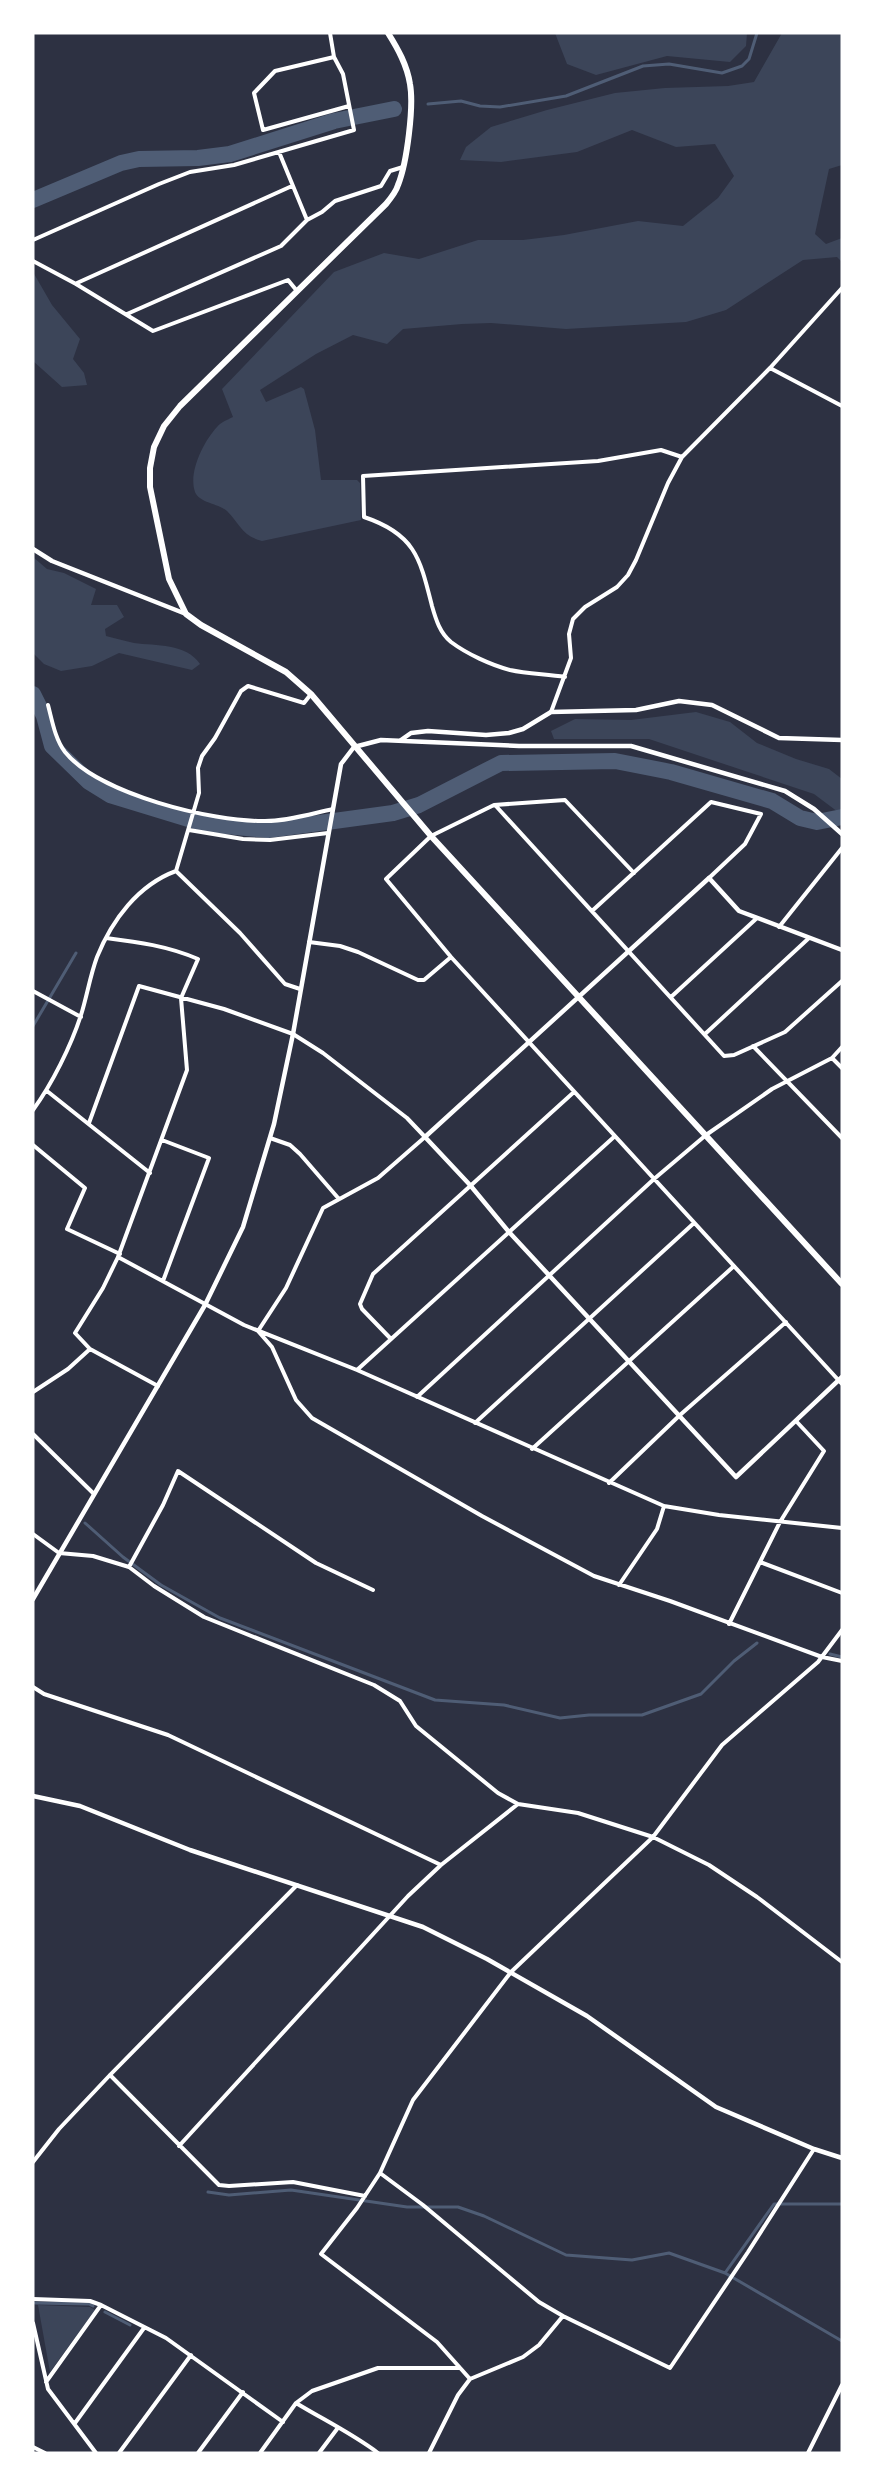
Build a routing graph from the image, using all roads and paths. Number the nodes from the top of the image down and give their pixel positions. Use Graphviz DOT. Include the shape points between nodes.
graph roads {
  1 [pos="330,33"];
  2 [pos="388,33"];
  3 [pos="334,57"];
  4 [pos="349,106"];
  5 [pos="279,152"];
  6 [pos="403,167"];
  7 [pos="292,186"];
  8 [pos="307,220"];
  9 [pos="33,240"];
  10 [pos="33,261"];
  11 [pos="76,284"];
  12 [pos="842,288"];
  13 [pos="297,291"];
  14 [pos="127,314"];
  15 [pos="770,368"];
  16 [pos="842,406"];
  17 [pos="682,457"];
  18 [pos="33,549"];
  19 [pos="186,614"];
  20 [pos="565,677"];
  21 [pos="311,694"];
  22 [pos="48,705"];
  23 [pos="551,712"];
  24 [pos="401,740"];
  25 [pos="842,740"];
  26 [pos="354,747"];
  27 [pos="494,805"];
  28 [pos="332,809"];
  29 [pos="194,811"];
  30 [pos="189,829"];
  31 [pos="328,833"];
  32 [pos="842,834"];
  33 [pos="430,835"];
  34 [pos="842,848"];
  35 [pos="176,872"];
  36 [pos="633,873"];
  37 [pos="709,878"];
  38 [pos="592,911"];
  39 [pos="757,918"];
  40 [pos="779,927"];
  41 [pos="106,938"];
  42 [pos="809,938"];
  43 [pos="309,942"];
  44 [pos="842,950"];
  45 [pos="629,951"];
  46 [pos="451,957"];
  47 [pos="842,981"];
  48 [pos="300,988"];
  49 [pos="33,991"];
  50 [pos="671,997"];
  51 [pos="182,998"];
  52 [pos="579,998"];
  53 [pos="81,1017"];
  54 [pos="292,1034"];
  55 [pos="705,1034"];
  56 [pos="529,1042"];
  57 [pos="753,1046"];
  58 [pos="842,1047"];
  59 [pos="832,1058"];
  60 [pos="842,1068"];
  61 [pos="789,1082"];
  62 [pos="47,1091"];
  63 [pos="574,1092"];
  64 [pos="33,1110"];
  65 [pos="89,1123"];
  66 [pos="706,1135"];
  67 [pos="615,1136"];
  68 [pos="425,1137"];
  69 [pos="270,1138"];
  70 [pos="842,1138"];
  71 [pos="162,1140"];
  72 [pos="33,1145"];
  73 [pos="150,1173"];
  74 [pos="654,1179"];
  75 [pos="470,1185"];
  76 [pos="339,1199"];
  77 [pos="693,1224"];
  78 [pos="509,1232"];
  79 [pos="119,1256"];
  80 [pos="734,1266"];
  81 [pos="548,1275"];
  82 [pos="163,1281"];
  83 [pos="842,1284"];
  84 [pos="204,1305"];
  85 [pos="589,1317"];
  86 [pos="786,1322"];
  87 [pos="258,1331"];
  88 [pos="391,1339"];
  89 [pos="90,1349"];
  90 [pos="628,1360"];
  91 [pos="357,1370"];
  92 [pos="841,1381"];
  93 [pos="158,1386"];
  94 [pos="33,1392"];
  95 [pos="417,1397"];
  96 [pos="680,1415"];
  97 [pos="796,1421"];
  98 [pos="475,1423"];
  99 [pos="33,1434"];
  100 [pos="532,1449"];
  101 [pos="609,1483"];
  102 [pos="94,1494"];
  103 [pos="664,1506"];
  104 [pos="780,1522"];
  105 [pos="842,1528"];
  106 [pos="33,1534"];
  107 [pos="59,1553"];
  108 [pos="760,1562"];
  109 [pos="129,1567"];
  110 [pos="619,1585"];
  111 [pos="373,1590"];
  112 [pos="842,1593"];
  113 [pos="33,1599"];
  114 [pos="729,1624"];
  115 [pos="842,1630"];
  116 [pos="822,1658"];
  117 [pos="842,1662"];
  118 [pos="33,1687"];
  119 [pos="33,1796"];
  120 [pos="519,1803"];
  121 [pos="653,1837"];
  122 [pos="441,1865"];
  123 [pos="297,1885"];
  124 [pos="391,1916"];
  125 [pos="842,1962"];
  126 [pos="511,1972"];
  127 [pos="110,2075"];
  128 [pos="178,2146"];
  129 [pos="814,2149"];
  130 [pos="842,2158"];
  131 [pos="33,2162"];
  132 [pos="380,2173"];
  133 [pos="365,2196"];
  134 [pos="33,2299"];
  135 [pos="101,2305"];
  136 [pos="563,2316"];
  137 [pos="33,2323"];
  138 [pos="144,2328"];
  139 [pos="191,2355"];
  140 [pos="460,2368"];
  141 [pos="470,2379"];
  142 [pos="46,2382"];
  143 [pos="842,2385"];
  144 [pos="243,2391"];
  145 [pos="297,2403"];
  146 [pos="283,2422"];
  147 [pos="75,2423"];
  148 [pos="337,2429"];
  149 [pos="33,2447"];
  150 [pos="45,2453"];
  151 [pos="96,2453"];
  152 [pos="119,2453"];
  153 [pos="198,2453"];
  154 [pos="260,2453"];
  155 [pos="319,2453"];
  156 [pos="378,2453"];
  157 [pos="429,2453"];
  158 [pos="808,2453"];
  1 -- 3 [label="street"];
  2 -- 6 [label="main road" via="401,55 412,99"];
  3 -- 4 [label="street" via="343,74"];
  3 -- 4 [label="street" via="272,73 254,93 263,130"];
  4 -- 5 [label="street" via="354,130"];
  5 -- 7 [label="street"];
  5 -- 9 [label="street" via="180,176"];
  6 -- 8 [label="street" via="390,171 381,186 340,198"];
  6 -- 13 [label="main road" via="398,186 386,204"];
  7 -- 8 [label="street"];
  7 -- 11 [label="street"];
  8 -- 14 [label="street" via="281,246"];
  10 -- 11 [label="street"];
  11 -- 14 [label="street"];
  12 -- 15 [label="street"];
  13 -- 14 [label="street" via="288,280 157,331"];
  13 -- 19 [label="main road" via="180,406 154,447 150,487 169,579"];
  15 -- 16 [label="street"];
  15 -- 17 [label="street"];
  17 -- 20 [label="street" via="628,575 573,619 569,634 571,658"];
  17 -- 20 [label="street" via="661,450 598,461 363,476 364,517 391,527 416,553 439,628 450,641 508,669"];
  18 -- 19 [label="street" via="68,568"];
  19 -- 21 [label="main road" via="286,672"];
  20 -- 23 [label="street"];
  21 -- 26 [label="main road"];
  21 -- 29 [label="street" via="304,703 248,686 241,691 202,756"];
  22 -- 29 [label="street" via="63,750 98,779 132,794"];
  23 -- 24 [label="street" via="509,733 428,731 411,733"];
  23 -- 25 [label="street" via="636,710 678,701 694,702 712,705 779,738"];
  24 -- 26 [label="street" via="371,741"];
  24 -- 32 [label="street" via="641,747 785,791 814,809"];
  26 -- 28 [label="street" via="341,764"];
  26 -- 33 [label="main road"];
  27 -- 33 [label="street"];
  27 -- 36 [label="street" via="565,800"];
  27 -- 38 [label="street"];
  28 -- 29 [label="street" via="294,819 264,821"];
  28 -- 31 [label="street"];
  29 -- 30 [label="street"];
  30 -- 31 [label="street" via="252,840"];
  30 -- 35 [label="street"];
  31 -- 43 [label="street"];
  33 -- 46 [label="street" via="386,879"];
  33 -- 52 [label="main road"];
  34 -- 40 [label="street"];
  35 -- 41 [label="street" via="152,882 137,894"];
  35 -- 48 [label="street" via="240,933 285,984"];
  36 -- 37 [label="street" via="711,802 761,814 745,844"];
  36 -- 38 [label="street"];
  37 -- 39 [label="street" via="739,911"];
  37 -- 45 [label="street"];
  38 -- 45 [label="street"];
  39 -- 40 [label="street"];
  39 -- 50 [label="street"];
  40 -- 42 [label="street"];
  41 -- 51 [label="street" via="153,944 198,959"];
  41 -- 53 [label="street"];
  42 -- 44 [label="street"];
  42 -- 55 [label="street"];
  43 -- 46 [label="street" via="358,952 418,980 424,980"];
  43 -- 48 [label="street"];
  45 -- 50 [label="street"];
  45 -- 52 [label="street"];
  46 -- 56 [label="street"];
  47 -- 57 [label="street" via="784,1032"];
  48 -- 54 [label="street"];
  49 -- 53 [label="street"];
  50 -- 55 [label="street"];
  51 -- 54 [label="street"];
  51 -- 65 [label="street" via="139,986"];
  51 -- 71 [label="street" via="187,1070"];
  52 -- 56 [label="street"];
  52 -- 66 [label="main road"];
  53 -- 62 [label="street"];
  54 -- 68 [label="street" via="398,1111"];
  54 -- 69 [label="street"];
  55 -- 57 [label="street" via="724,1056"];
  56 -- 63 [label="street"];
  56 -- 68 [label="street"];
  57 -- 61 [label="street"];
  58 -- 59 [label="street"];
  59 -- 60 [label="street"];
  59 -- 61 [label="street"];
  61 -- 66 [label="street" via="772,1089"];
  61 -- 70 [label="street"];
  62 -- 64 [label="street"];
  62 -- 65 [label="street"];
  63 -- 67 [label="street"];
  63 -- 75 [label="street"];
  65 -- 73 [label="street"];
  66 -- 74 [label="street"];
  66 -- 83 [label="main road"];
  67 -- 74 [label="street"];
  67 -- 78 [label="street"];
  68 -- 75 [label="street"];
  68 -- 76 [label="street" via="378,1178"];
  69 -- 76 [label="street" via="290,1145"];
  69 -- 84 [label="street" via="243,1227"];
  71 -- 73 [label="street"];
  71 -- 82 [label="street" via="208,1158"];
  72 -- 79 [label="street" via="85,1188 67,1229"];
  73 -- 79 [label="street"];
  74 -- 77 [label="street"];
  74 -- 81 [label="street"];
  75 -- 78 [label="street"];
  75 -- 88 [label="street" via="373,1274 360,1304"];
  76 -- 87 [label="street" via="323,1208 286,1288"];
  77 -- 80 [label="street"];
  77 -- 85 [label="street"];
  78 -- 81 [label="street"];
  78 -- 88 [label="street"];
  79 -- 82 [label="street"];
  79 -- 89 [label="street" via="75,1333"];
  80 -- 86 [label="street"];
  80 -- 90 [label="street"];
  81 -- 85 [label="street"];
  81 -- 95 [label="street"];
  82 -- 84 [label="street"];
  84 -- 87 [label="street"];
  84 -- 93 [label="street"];
  85 -- 90 [label="street"];
  85 -- 98 [label="street"];
  86 -- 92 [label="street"];
  86 -- 96 [label="street"];
  87 -- 91 [label="street"];
  87 -- 110 [label="street" via="272,1347 296,1400 312,1418 565,1562"];
  88 -- 91 [label="street"];
  89 -- 93 [label="street"];
  89 -- 94 [label="street"];
  90 -- 96 [label="street"];
  90 -- 100 [label="street"];
  91 -- 95 [label="street"];
  92 -- 97 [label="street"];
  93 -- 102 [label="street"];
  95 -- 98 [label="street"];
  96 -- 97 [label="street" via="736,1477"];
  96 -- 101 [label="street"];
  97 -- 104 [label="street" via="824,1451"];
  98 -- 100 [label="street"];
  99 -- 102 [label="street"];
  100 -- 101 [label="street"];
  101 -- 103 [label="street"];
  102 -- 107 [label="street"];
  103 -- 104 [label="street"];
  103 -- 110 [label="street" via="657,1529"];
  104 -- 105 [label="street"];
  104 -- 108 [label="street"];
  106 -- 107 [label="street"];
  107 -- 109 [label="street" via="93,1556"];
  107 -- 113 [label="street"];
  108 -- 112 [label="street"];
  108 -- 114 [label="street"];
  109 -- 111 [label="street" via="178,1471 316,1563"];
  109 -- 120 [label="street" via="204,1617 374,1685 400,1701 416,1726 498,1793"];
  110 -- 114 [label="street"];
  114 -- 116 [label="street"];
  115 -- 116 [label="street"];
  116 -- 117 [label="street"];
  116 -- 121 [label="street" via="722,1745"];
  118 -- 122 [label="street" via="168,1735"];
  119 -- 123 [label="street" via="80,1806 190,1850"];
  120 -- 121 [label="street" via="578,1813"];
  120 -- 122 [label="street"];
  121 -- 125 [label="street" via="738,1884"];
  121 -- 126 [label="street"];
  122 -- 124 [label="street"];
  123 -- 124 [label="street"];
  123 -- 127 [label="street"];
  124 -- 126 [label="street" via="441,1935"];
  124 -- 128 [label="street"];
  126 -- 129 [label="street" via="587,2016 716,2107"];
  126 -- 132 [label="street" via="414,2100"];
  127 -- 128 [label="street"];
  127 -- 131 [label="street"];
  128 -- 133 [label="street" via="224,2187 292,2182"];
  129 -- 130 [label="street"];
  129 -- 136 [label="street" via="670,2368"];
  132 -- 133 [label="street"];
  132 -- 136 [label="street" via="462,2236 522,2289"];
  133 -- 140 [label="street" via="321,2254 436,2342"];
  134 -- 135 [label="street" via="90,2301"];
  135 -- 138 [label="street"];
  135 -- 142 [label="street"];
  136 -- 141 [label="street" via="539,2345 523,2357"];
  137 -- 142 [label="street"];
  138 -- 139 [label="street"];
  138 -- 147 [label="street"];
  139 -- 144 [label="street"];
  139 -- 152 [label="street"];
  140 -- 141 [label="street"];
  140 -- 145 [label="street" via="378,2368 312,2391"];
  141 -- 157 [label="street"];
  142 -- 147 [label="street"];
  143 -- 158 [label="street"];
  144 -- 146 [label="street"];
  144 -- 153 [label="street"];
  145 -- 146 [label="street"];
  145 -- 148 [label="street"];
  146 -- 154 [label="street"];
  147 -- 151 [label="street"];
  148 -- 155 [label="street"];
  148 -- 156 [label="street"];
  149 -- 150 [label="street"];
}
